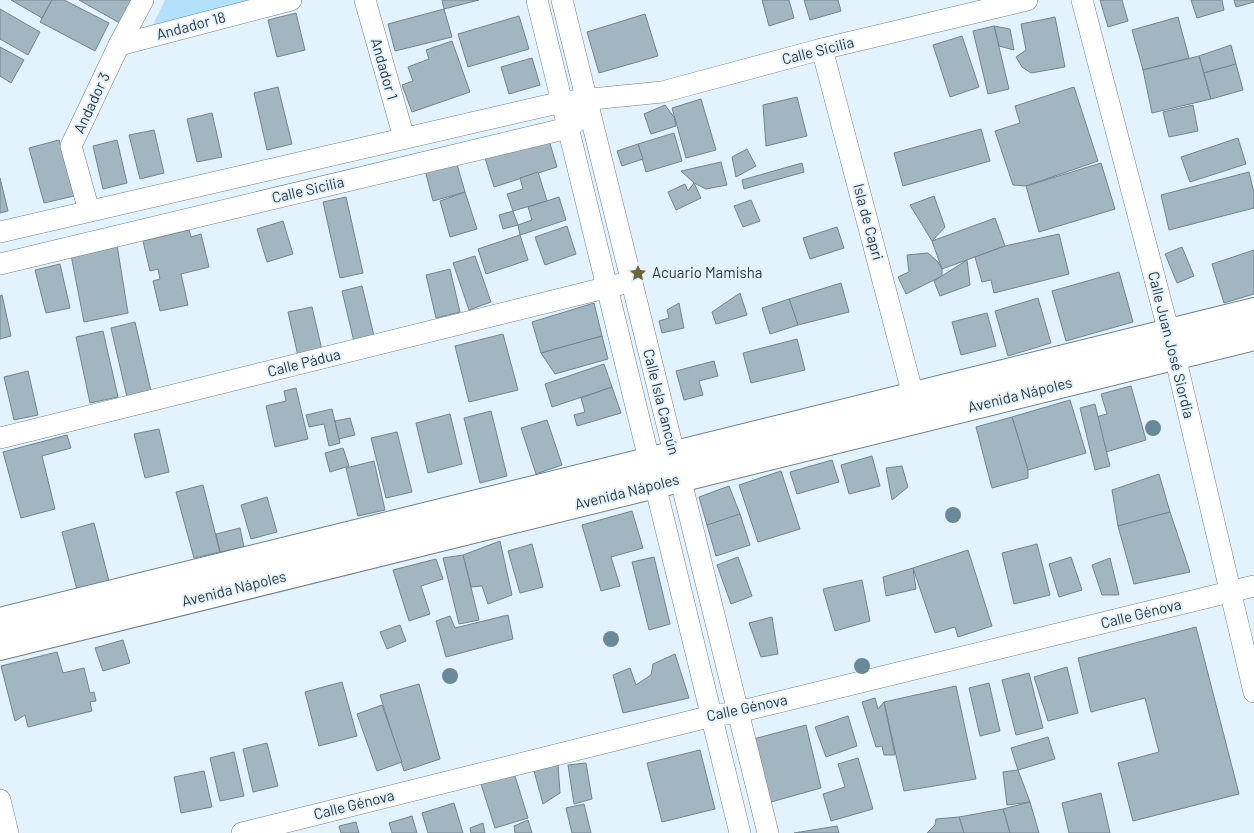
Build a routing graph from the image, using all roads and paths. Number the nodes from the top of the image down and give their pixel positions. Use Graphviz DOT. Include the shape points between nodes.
graph roads {
  1 [pos="143,0"];
  2 [pos="291,0"];
  3 [pos="365,0"];
  4 [pos="537,0"];
  5 [pos="562,0"];
  6 [pos="1027,0"];
  7 [pos="1082,0"];
  8 [pos="119,45"];
  9 [pos="822,49"];
  10 [pos="562,102"];
  11 [pos="588,105"];
  12 [pos="568,128"];
  13 [pos="404,138"];
  14 [pos="89,211"];
  15 [pos="0,232"];
  16 [pos="0,264"];
  17 [pos="631,280"];
  18 [pos="607,288"];
  19 [pos="1254,311"];
  20 [pos="1254,337"];
  21 [pos="1172,344"];
  22 [pos="913,395"];
  23 [pos="0,438"];
  24 [pos="677,467"];
  25 [pos="652,473"];
  26 [pos="1254,586"];
  27 [pos="1229,593"];
  28 [pos="0,621"];
  29 [pos="0,647"];
  30 [pos="1254,692"];
  31 [pos="738,712"];
  32 [pos="712,716"];
  33 [pos="0,800"];
  34 [pos="8,833"];
  35 [pos="242,833"];
  36 [pos="740,833"];
  37 [pos="768,833"];
  1 -- 8 [label="street, Andador 3"];
  2 -- 8 [label="street, Andador 18"];
  3 -- 13 [label="street, Andador 1"];
  4 -- 10 [label="street, Calle Isla Cancún"];
  5 -- 11 [label="street, Calle Isla Cancún"];
  6 -- 9 [label="street, Calle Sicilia"];
  7 -- 21 [label="street, Calle Juan José Siordia"];
  8 -- 14 [label="street, Andador 3" via="71,146"];
  9 -- 11 [label="street, Calle Sicilia" via="662,92"];
  9 -- 22 [label="street, Isla de Capri"];
  10 -- 11 [label="street, Calle Sicilia"];
  10 -- 12 [label="street, Calle Isla Cancún"];
  10 -- 13 [label="street, Calle Sicilia"];
  11 -- 12 [label="street, Calle Sicilia"];
  11 -- 17 [label="street, Calle Isla Cancún"];
  12 -- 16 [label="street, Calle Sicilia"];
  12 -- 18 [label="street, Calle Isla Cancún"];
  13 -- 14 [label="street, Calle Sicilia"];
  14 -- 15 [label="street, Calle Sicilia"];
  17 -- 18 [label="street, Calle Pádua"];
  17 -- 24 [label="street, Calle Isla Cancún"];
  18 -- 23 [label="street, Calle Pádua"];
  18 -- 25 [label="street, Calle Isla Cancún"];
  19 -- 21 [label="main road, Avenida Nápoles"];
  20 -- 21 [label="main road, Avenida Nápoles"];
  21 -- 22 [label="main road, Avenida Nápoles"];
  21 -- 24 [label="main road, Avenida Nápoles"];
  21 -- 27 [label="street, Calle Juan José Siordia"];
  22 -- 24 [label="main road, Avenida Nápoles"];
  24 -- 25 [label="main road, Avenida Nápoles"];
  24 -- 31 [label="street, Calle Isla Cancún"];
  25 -- 28 [label="main road, Avenida Nápoles"];
  25 -- 29 [label="main road, Avenida Nápoles"];
  25 -- 32 [label="street, Calle Isla Cancún"];
  26 -- 27 [label="street, Calle Génova"];
  27 -- 30 [label="street, Calle Juan José Siordia"];
  27 -- 31 [label="street, Calle Génova"];
  31 -- 32 [label="street, Calle Génova"];
  31 -- 37 [label="street, Calle Isla Cancún"];
  32 -- 35 [label="street, Calle Génova"];
  32 -- 36 [label="street, Calle Isla Cancún"];
  33 -- 34 [label="street"];
}
